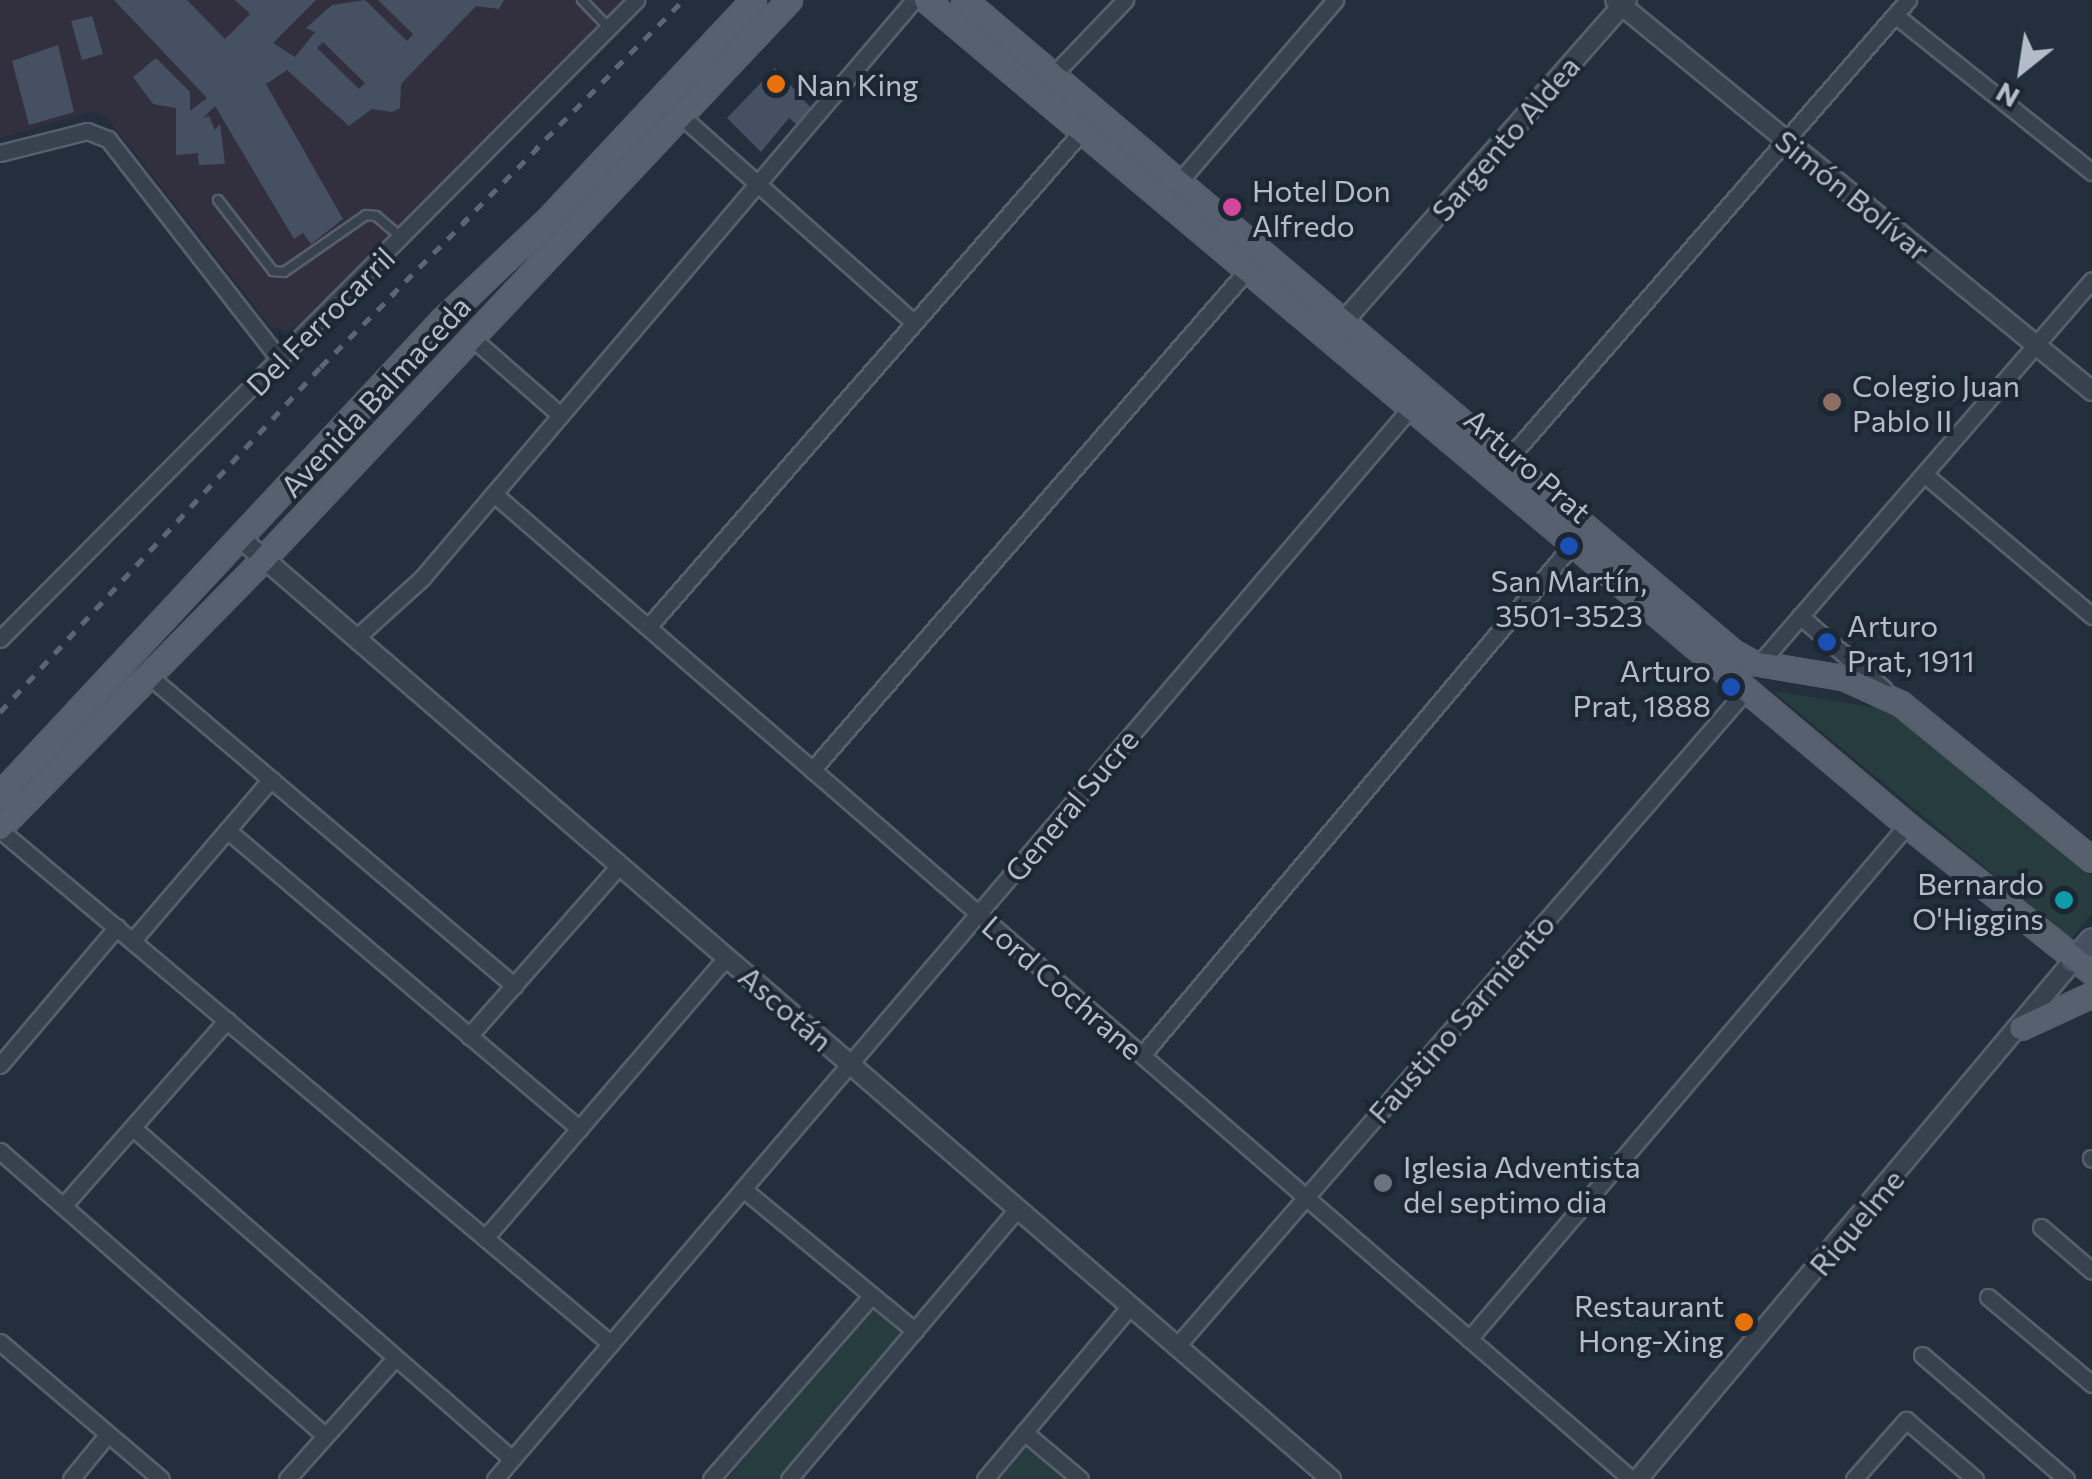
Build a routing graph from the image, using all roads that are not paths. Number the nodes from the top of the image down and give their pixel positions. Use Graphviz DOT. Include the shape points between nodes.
graph roads {
  1 [pos="582,0"];
  2 [pos="636,0"];
  3 [pos="754,0"];
  4 [pos="790,0"];
  5 [pos="914,0"];
  6 [pos="926,0"];
  7 [pos="964,0"];
  8 [pos="1126,0"];
  9 [pos="1335,0"];
  10 [pos="1908,0"];
  11 [pos="1621,2"];
  12 [pos="1895,15"];
  13 [pos="609,28"];
  14 [pos="1056,72"];
  15 [pos="679,114"];
  16 [pos="1084,129"];
  17 [pos="1787,141"];
  18 [pos="0,153"];
  19 [pos="2092,172"];
  20 [pos="1179,182"];
  21 [pos="758,184"];
  22 [pos="218,200"];
  23 [pos="402,239"];
  24 [pos="1249,268"];
  25 [pos="2092,280"];
  26 [pos="914,322"];
  27 [pos="1344,322"];
  28 [pos="472,337"];
  29 [pos="2037,346"];
  30 [pos="281,362"];
  31 [pos="2092,391"];
  32 [pos="1412,405"];
  33 [pos="560,415"];
  34 [pos="1508,458"];
  35 [pos="1924,474"];
  36 [pos="494,494"];
  37 [pos="240,538"];
  38 [pos="1573,544"];
  39 [pos="264,559"];
  40 [pos="1800,616"];
  41 [pos="2092,616"];
  42 [pos="648,627"];
  43 [pos="356,637"];
  44 [pos="0,639"];
  45 [pos="1759,664"];
  46 [pos="149,676"];
  47 [pos="1747,689"];
  48 [pos="1901,704"];
  49 [pos="812,770"];
  50 [pos="271,779"];
  51 [pos="0,795"];
  52 [pos="1907,825"];
  53 [pos="0,829"];
  54 [pos="227,830"];
  55 [pos="2092,860"];
  56 [pos="620,865"];
  57 [pos="978,914"];
  58 [pos="117,927"];
  59 [pos="2092,939"];
  60 [pos="132,940"];
  61 [pos="726,957"];
  62 [pos="2082,967"];
  63 [pos="514,986"];
  64 [pos="2092,995"];
  65 [pos="227,1020"];
  66 [pos="2021,1028"];
  67 [pos="469,1036"];
  68 [pos="1142,1055"];
  69 [pos="850,1063"];
  70 [pos="0,1065"];
  71 [pos="134,1128"];
  72 [pos="579,1129"];
  73 [pos="0,1150"];
  74 [pos="743,1188"];
  75 [pos="1306,1197"];
  76 [pos="63,1206"];
  77 [pos="1018,1208"];
  78 [pos="2041,1227"];
  79 [pos="485,1238"];
  80 [pos="2092,1271"];
  81 [pos="872,1295"];
  82 [pos="1988,1297"];
  83 [pos="1130,1306"];
  84 [pos="915,1332"];
  85 [pos="1469,1339"];
  86 [pos="0,1342"];
  87 [pos="611,1344"];
  88 [pos="1176,1347"];
  89 [pos="1922,1354"];
  90 [pos="395,1358"];
  91 [pos="2092,1384"];
  92 [pos="1024,1432"];
  93 [pos="107,1435"];
  94 [pos="325,1436"];
  95 [pos="512,1459"];
  96 [pos="71,1479"];
  97 [pos="161,1479"];
  98 [pos="287,1479"];
  99 [pos="495,1479"];
  100 [pos="712,1479"];
  101 [pos="789,1479"];
  102 [pos="985,1479"];
  103 [pos="1080,1479"];
  104 [pos="1332,1479"];
  105 [pos="1635,1479"];
  106 [pos="1854,1479"];
  107 [pos="1975,1479"];
  108 [pos="2066,1479"];
  1 -- 13 [label="lane"];
  2 -- 13 [label="street, Del Ferrocarril"];
  3 -- 37 [label="main road, Avenida Balmaceda"];
  4 -- 15 [label="main road, Avenida Balmaceda"];
  5 -- 21 [label="street"];
  6 -- 16 [label="main road, Arturo Prat"];
  7 -- 14 [label="main road, Arturo Prat"];
  8 -- 14 [label="street"];
  9 -- 20 [label="street"];
  10 -- 12 [label="street"];
  11 -- 17 [label="street, Simón Bolívar"];
  11 -- 27 [label="street, Sargento Aldea"];
  12 -- 17 [label="street"];
  12 -- 19 [label="street"];
  13 -- 23 [label="street, Del Ferrocarril"];
  14 -- 20 [label="main road, Arturo Prat"];
  15 -- 21 [label="street"];
  15 -- 28 [label="main road, Avenida Balmaceda"];
  16 -- 24 [label="main road, Arturo Prat"];
  16 -- 26 [label="street"];
  17 -- 29 [label="street, Simón Bolívar"];
  17 -- 34 [label="street"];
  18 -- 30 [label="street" via="88,131 108,139"];
  20 -- 27 [label="main road, Arturo Prat"];
  21 -- 26 [label="street"];
  21 -- 33 [label="street"];
  22 -- 23 [label="lane" via="273,271 284,272 366,215"];
  23 -- 30 [label="street, Del Ferrocarril"];
  24 -- 32 [label="main road, Arturo Prat"];
  24 -- 49 [label="street"];
  25 -- 29 [label="street"];
  26 -- 42 [label="street"];
  27 -- 34 [label="main road, Arturo Prat"];
  28 -- 33 [label="street"];
  28 -- 39 [label="main road, Avenida Balmaceda"];
  29 -- 31 [label="street, Simón Bolívar"];
  29 -- 35 [label="street"];
  30 -- 44 [label="street, Del Ferrocarril"];
  32 -- 38 [label="main road, Arturo Prat"];
  32 -- 57 [label="street, General Sucre"];
  33 -- 36 [label="street"];
  34 -- 45 [label="main road, Arturo Prat" via="1732,652"];
  35 -- 40 [label="street"];
  35 -- 41 [label="street"];
  36 -- 42 [label="street, Lord Cochrane"];
  36 -- 43 [label="street" via="422,578"];
  37 -- 39 [label="street, Ascotán"];
  37 -- 51 [label="main road, Avenida Balmaceda"];
  38 -- 47 [label="main road, Arturo Prat"];
  38 -- 68 [label="street"];
  39 -- 43 [label="street, Ascotán"];
  39 -- 46 [label="main road, Avenida Balmaceda"];
  40 -- 45 [label="street"];
  40 -- 48 [label="street, Arturo Prat"];
  42 -- 49 [label="street, Lord Cochrane"];
  43 -- 56 [label="street, Ascotán"];
  45 -- 48 [label="main road, Arturo Prat" via="1844,678"];
  46 -- 50 [label="street"];
  46 -- 53 [label="main road, Avenida Balmaceda"];
  47 -- 52 [label="main road, Arturo Prat"];
  47 -- 75 [label="street, Faustino Sarmiento"];
  48 -- 55 [label="main road, Arturo Prat"];
  49 -- 57 [label="street, Lord Cochrane"];
  50 -- 54 [label="street"];
  50 -- 63 [label="street"];
  52 -- 62 [label="main road, Arturo Prat"];
  52 -- 85 [label="street"];
  53 -- 58 [label="street"];
  54 -- 60 [label="street"];
  54 -- 67 [label="street"];
  56 -- 61 [label="street, Ascotán"];
  56 -- 63 [label="street"];
  57 -- 68 [label="street, Lord Cochrane"];
  57 -- 69 [label="street, General Sucre"];
  58 -- 60 [label="street"];
  58 -- 70 [label="street"];
  59 -- 62 [label="main road"];
  60 -- 65 [label="street"];
  61 -- 69 [label="street, Ascotán"];
  61 -- 72 [label="street"];
  62 -- 66 [label="street, Riquelme"];
  63 -- 67 [label="street"];
  64 -- 66 [label="main road"];
  65 -- 71 [label="street"];
  65 -- 79 [label="street"];
  66 -- 105 [label="street, Riquelme"];
  67 -- 72 [label="street"];
  68 -- 75 [label="street, Lord Cochrane"];
  69 -- 74 [label="street, General Sucre"];
  69 -- 77 [label="street, Ascotán"];
  71 -- 76 [label="street"];
  71 -- 90 [label="street"];
  72 -- 79 [label="street"];
  73 -- 76 [label="street"];
  74 -- 81 [label="street"];
  74 -- 87 [label="street, General Sucre"];
  75 -- 85 [label="street, Lord Cochrane"];
  75 -- 88 [label="street, Faustino Sarmiento"];
  76 -- 94 [label="street"];
  77 -- 83 [label="street, Ascotán"];
  77 -- 84 [label="street"];
  78 -- 80 [label="street"];
  79 -- 87 [label="street"];
  81 -- 84 [label="street"];
  81 -- 100 [label="street"];
  82 -- 91 [label="street"];
  83 -- 88 [label="street, Ascotán"];
  83 -- 92 [label="street"];
  84 -- 101 [label="street"];
  85 -- 105 [label="street, Lord Cochrane"];
  86 -- 93 [label="street"];
  87 -- 95 [label="street, General Sucre"];
  88 -- 104 [label="street, Ascotán"];
  89 -- 108 [label="street"];
  90 -- 94 [label="street"];
  90 -- 95 [label="street"];
  92 -- 102 [label="street"];
  92 -- 103 [label="street"];
  93 -- 96 [label="street"];
  93 -- 97 [label="street"];
  94 -- 98 [label="street"];
  95 -- 99 [label="street, General Sucre"];
  106 -- 107 [label="street" via="1906,1420"];
}
